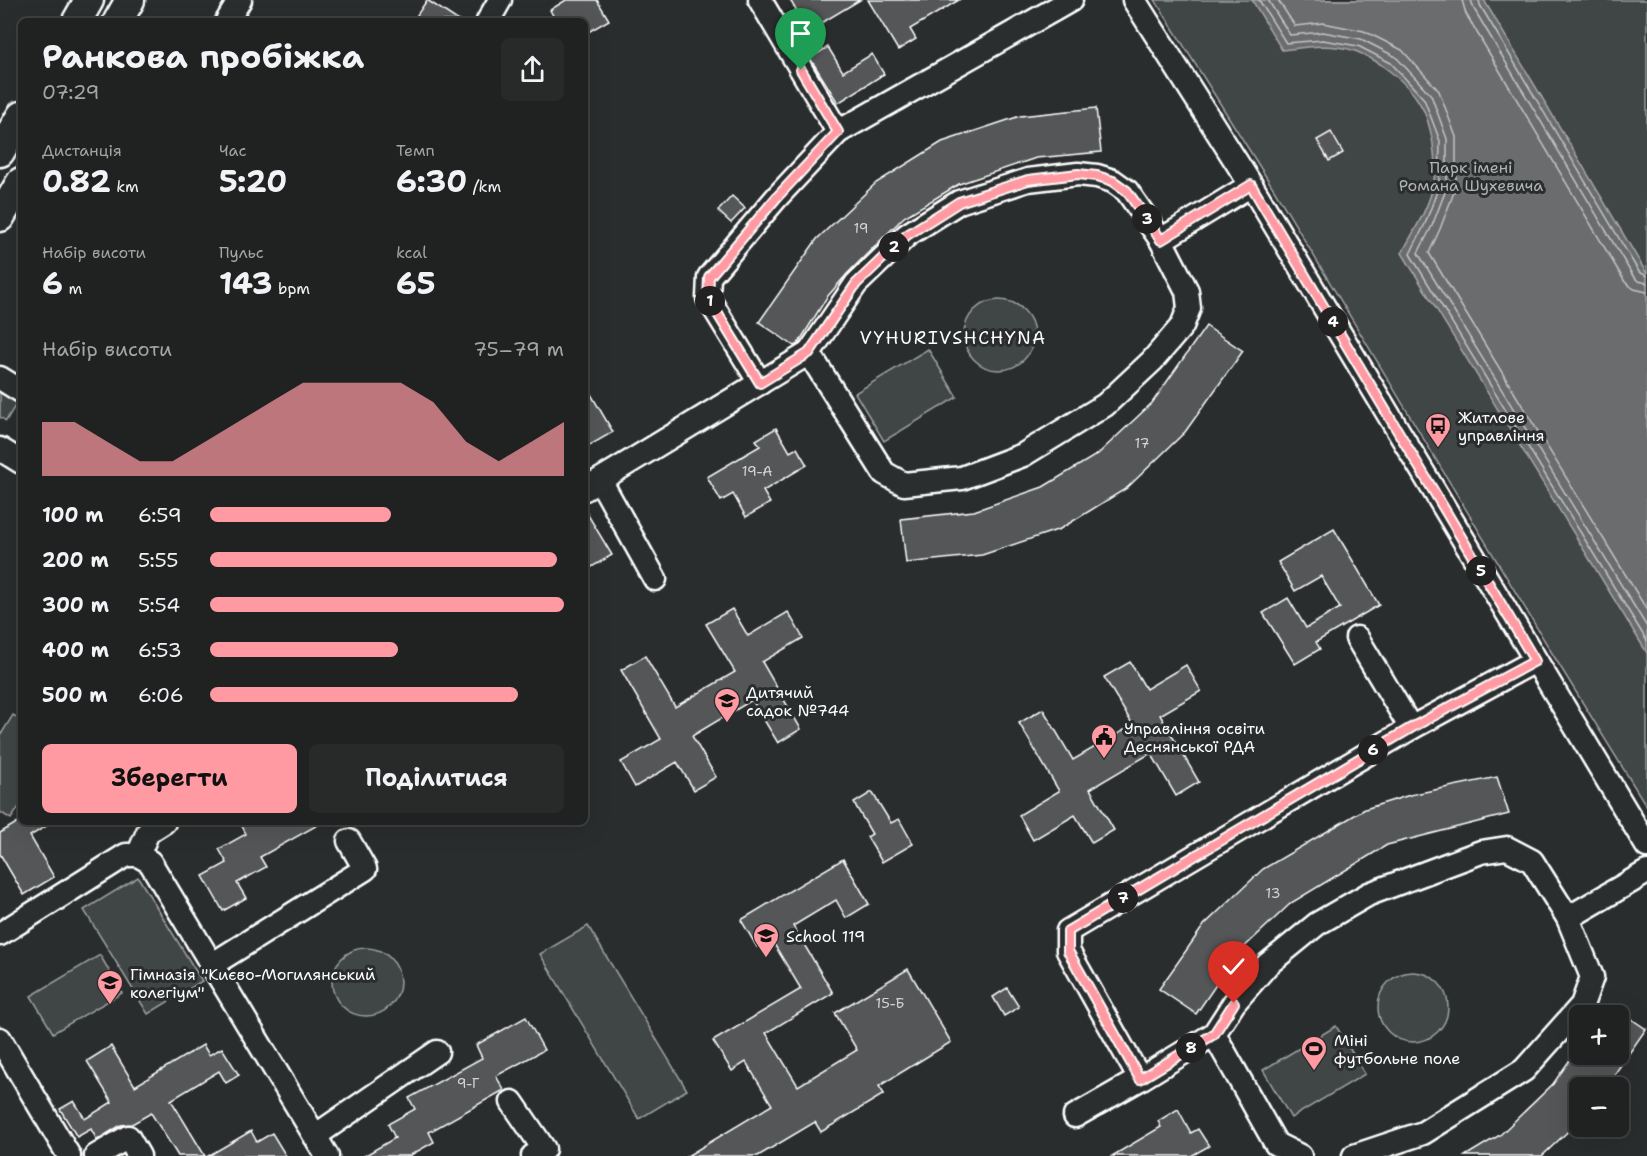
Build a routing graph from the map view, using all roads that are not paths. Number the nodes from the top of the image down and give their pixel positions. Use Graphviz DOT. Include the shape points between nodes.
graph roads {
  1 [pos="89,0"];
  2 [pos="130,0"];
  3 [pos="240,0"];
  4 [pos="500,0"];
  5 [pos="760,0"];
  6 [pos="1071,0"];
  7 [pos="1134,0"];
  8 [pos="79,18"];
  9 [pos="120,18"];
  10 [pos="229,18"];
  11 [pos="490,18"];
  12 [pos="18,122"];
  13 [pos="838,132"];
  14 [pos="0,152"];
  15 [pos="1251,185"];
  16 [pos="18,187"];
  17 [pos="0,217"];
  18 [pos="1161,240"];
  19 [pos="809,353"];
  20 [pos="0,378"];
  21 [pos="760,383"];
  22 [pos="18,389"];
  23 [pos="0,449"];
  24 [pos="18,460"];
  25 [pos="592,484"];
  26 [pos="655,579"];
  27 [pos="1357,638"];
  28 [pos="1535,661"];
  29 [pos="1411,728"];
  30 [pos="159,825"];
  31 [pos="349,841"];
  32 [pos="1647,846"];
  33 [pos="138,855"];
  34 [pos="1647,872"];
  35 [pos="1568,918"];
  36 [pos="0,934"];
  37 [pos="213,964"];
  38 [pos="1214,1034"];
  39 [pos="0,1039"];
  40 [pos="437,1052"];
  41 [pos="1140,1079"];
  42 [pos="512,1102"];
  43 [pos="1075,1116"];
  44 [pos="315,1136"];
  45 [pos="69,1156"];
  46 [pos="96,1156"];
  47 [pos="139,1156"];
  48 [pos="327,1156"];
  49 [pos="533,1156"];
  50 [pos="1300,1156"];
  51 [pos="1354,1156"];
  1 -- 8 [label="main road"];
  2 -- 9 [label="main road"];
  3 -- 10 [label="street"];
  4 -- 11 [label="street"];
  5 -- 13 [label="street"];
  6 -- 13 [label="street"];
  7 -- 15 [label="street"];
  12 -- 14 [label="main road"];
  13 -- 21 [label="street" via="709,277 708,298"];
  15 -- 18 [label="street"];
  15 -- 28 [label="street"];
  16 -- 17 [label="main road"];
  18 -- 19 [label="street" via="1127,191 1097,176 1078,174 1028,180 959,202 907,235 856,284"];
  18 -- 19 [label="street" via="1187,291 1189,308 1182,326 1141,372 1104,405 1023,456 962,478 904,484 884,473"];
  19 -- 21 [label="street"];
  20 -- 22 [label="street"];
  21 -- 25 [label="street"];
  23 -- 24 [label="street"];
  25 -- 26 [label="street"];
  27 -- 29 [label="street"];
  28 -- 29 [label="street"];
  28 -- 32 [label="street"];
  29 -- 41 [label="street" via="1068,931 1068,951"];
  30 -- 33 [label="street" via="148,832"];
  31 -- 37 [label="street" via="366,869"];
  33 -- 36 [label="street" via="126,855"];
  33 -- 37 [label="street" via="150,862"];
  34 -- 35 [label="street"];
  35 -- 38 [label="street" via="1532,861 1506,848 1481,852 1369,894 1317,924 1268,964 1234,1003"];
  35 -- 51 [label="street" via="1592,976 1582,1005 1524,1070 1422,1133"];
  37 -- 44 [label="street"];
  38 -- 41 [label="street"];
  38 -- 50 [label="street" via="1276,1144"];
  39 -- 45 [label="street"];
  40 -- 44 [label="street"];
  41 -- 43 [label="street"];
  42 -- 49 [label="street" via="544,1149"];
  44 -- 48 [label="street"];
  46 -- 47 [label="street" via="128,1137"];
}
